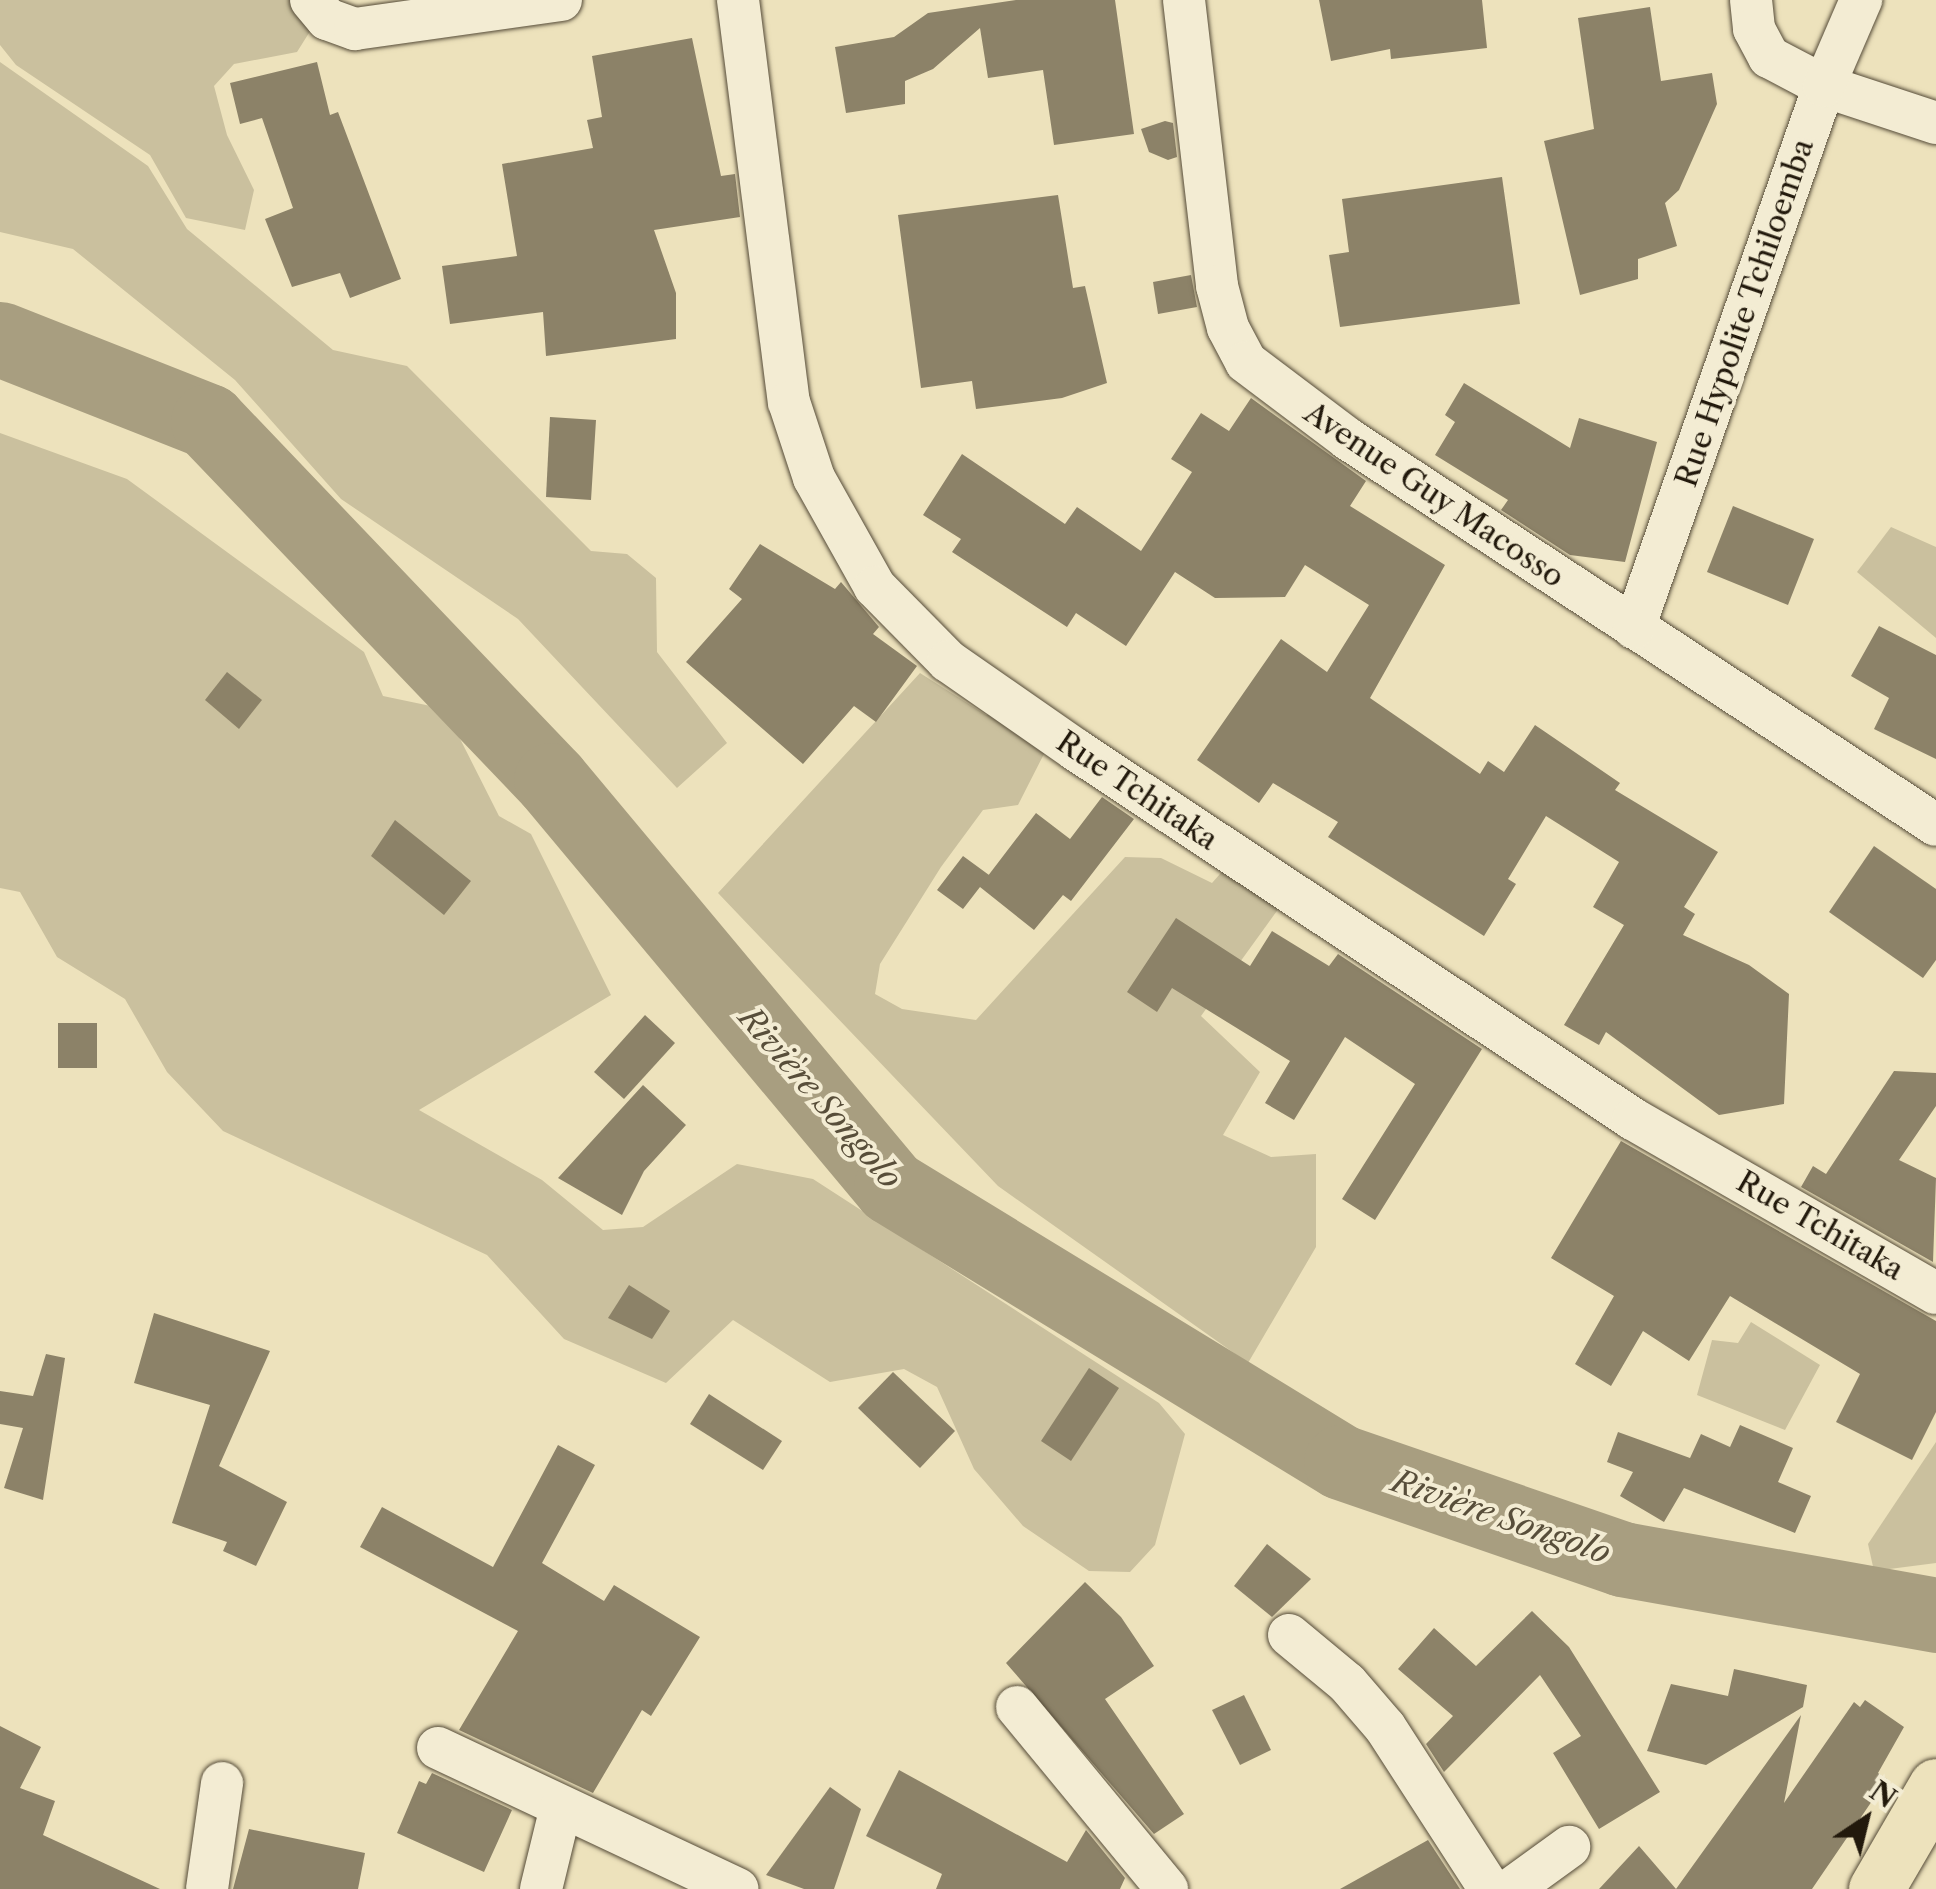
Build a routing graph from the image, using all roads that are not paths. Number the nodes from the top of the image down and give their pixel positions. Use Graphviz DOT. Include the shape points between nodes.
graph roads {
  1 [pos="311,0"];
  2 [pos="561,0"];
  3 [pos="738,0"];
  4 [pos="1184,0"];
  5 [pos="1751,0"];
  6 [pos="1860,0"];
  7 [pos="1824,86"];
  8 [pos="1936,123"];
  9 [pos="1634,628"];
  10 [pos="1936,825"];
  11 [pos="1936,1293"];
  12 [pos="1288,1635"];
  13 [pos="1017,1707"];
  14 [pos="438,1748"];
  15 [pos="222,1783"];
  16 [pos="1936,1786"];
  17 [pos="561,1807"];
  18 [pos="1569,1847"];
  19 [pos="719,1885"];
  20 [pos="207,1889"];
  21 [pos="541,1889"];
  22 [pos="1166,1889"];
  23 [pos="1490,1889"];
  24 [pos="1511,1889"];
  25 [pos="1876,1889"];
  1 -- 2 [label="street" via="326,20 354,29"];
  3 -- 11 [label="street, Rue Tchitaka" via="789,402 814,478 876,587 948,661 1076,750 1632,1119"];
  4 -- 9 [label="street, Avenue Guy Macosso" via="1217,286 1246,362 1348,439"];
  5 -- 7 [label="street" via="1754,30 1769,57"];
  6 -- 7 [label="street, Rue Hypolite Tchiloemba"];
  7 -- 8 [label="street"];
  7 -- 9 [label="street, Rue Hypolite Tchiloemba"];
  9 -- 10 [label="street, Avenue Guy Macosso"];
  12 -- 23 [label="street" via="1347,1683 1384,1726"];
  13 -- 22 [label="street"];
  14 -- 17 [label="street"];
  15 -- 20 [label="street"];
  16 -- 25 [label="highway"];
  17 -- 19 [label="street"];
  17 -- 21 [label="street"];
  18 -- 24 [label="street"];
}
